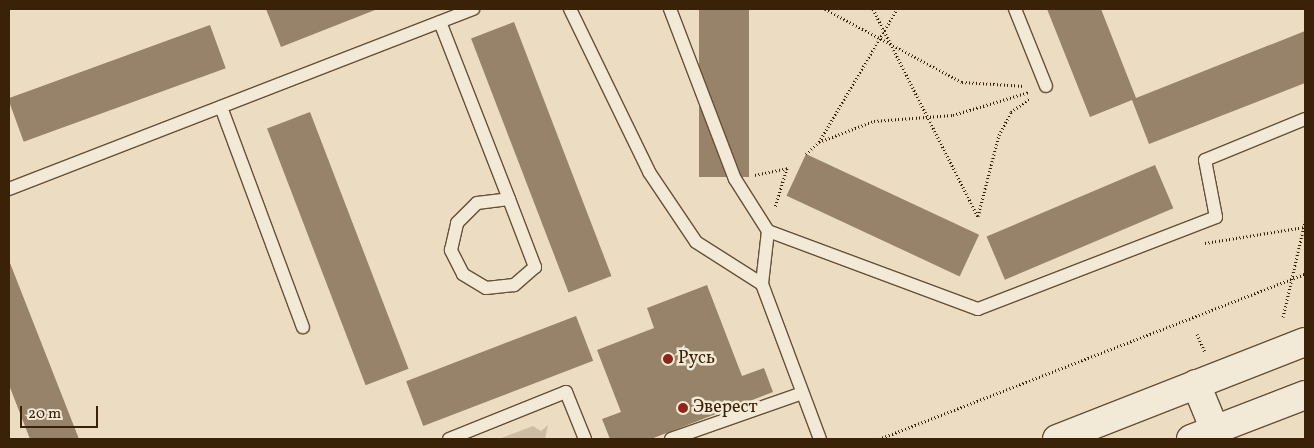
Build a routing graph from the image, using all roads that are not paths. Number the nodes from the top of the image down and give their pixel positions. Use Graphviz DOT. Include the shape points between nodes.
graph roads {
  1 [pos="473,9"];
  2 [pos="570,9"];
  3 [pos="670,9"];
  4 [pos="1015,9"];
  5 [pos="440,22"];
  6 [pos="1046,86"];
  7 [pos="221,107"];
  8 [pos="1305,118"];
  9 [pos="9,189"];
  10 [pos="508,199"];
  11 [pos="768,231"];
  12 [pos="762,284"];
  13 [pos="303,328"];
  14 [pos="1305,342"];
  15 [pos="1196,384"];
  16 [pos="802,393"];
  17 [pos="1305,395"];
  18 [pos="1208,436"];
  19 [pos="449,439"];
  20 [pos="585,439"];
  21 [pos="671,439"];
  22 [pos="820,439"];
  23 [pos="1057,439"];
  1 -- 5 [label="lane"];
  2 -- 12 [label="lane" via="649,172 696,242"];
  3 -- 11 [label="lane" via="734,179"];
  4 -- 6 [label="lane"];
  5 -- 7 [label="lane"];
  5 -- 10 [label="lane"];
  7 -- 9 [label="lane"];
  7 -- 13 [label="lane"];
  8 -- 11 [label="lane" via="1205,160 1216,217 978,309"];
  10 -- 10 [label="lane" via="477,204 457,222 451,250 462,274 486,288 514,286 534,267"];
  11 -- 12 [label="lane"];
  12 -- 16 [label="lane"];
  14 -- 15 [label="main road"];
  15 -- 18 [label="main road"];
  15 -- 23 [label="main road"];
  16 -- 21 [label="lane"];
  16 -- 22 [label="lane"];
  17 -- 18 [label="main road"];
  19 -- 20 [label="lane" via="566,392"];
}
